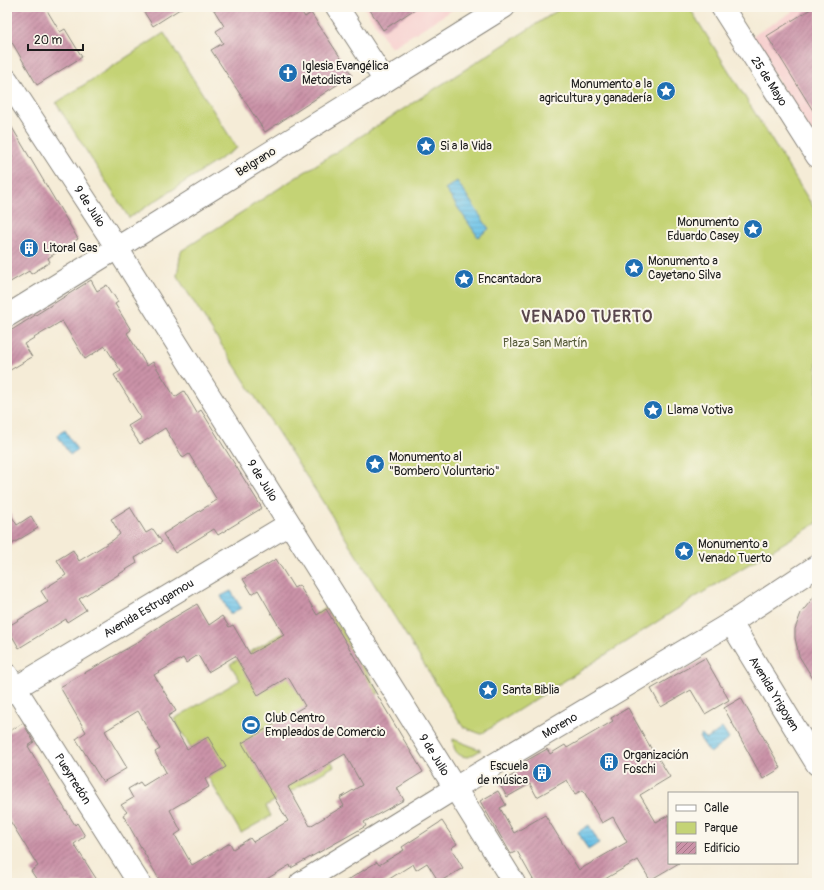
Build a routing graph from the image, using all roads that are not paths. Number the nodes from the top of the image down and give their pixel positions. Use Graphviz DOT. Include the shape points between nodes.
graph roads {
  1 [pos="337,7"];
  2 [pos="504,7"];
  3 [pos="722,7"];
  4 [pos="7,80"];
  5 [pos="384,82"];
  6 [pos="817,156"];
  7 [pos="117,248"];
  8 [pos="7,316"];
  9 [pos="289,524"];
  10 [pos="817,566"];
  11 [pos="731,623"];
  12 [pos="10,685"];
  13 [pos="817,764"];
  14 [pos="455,788"];
  15 [pos="139,883"];
  16 [pos="301,883"];
  17 [pos="514,883"];
  1 -- 5 [label="main road"];
  2 -- 5 [label="main road, Belgrano"];
  3 -- 6 [label="main road, 25 de Mayo"];
  4 -- 7 [label="main road, 9 de Julio"];
  5 -- 7 [label="main road, Belgrano"];
  7 -- 8 [label="main road, Belgrano"];
  7 -- 9 [label="main road, 9 de Julio"];
  9 -- 12 [label="main road, Avenida Estrugamou"];
  9 -- 14 [label="main road, 9 de Julio"];
  10 -- 11 [label="main road, Moreno"];
  11 -- 13 [label="main road, Avenida Yrigoyen"];
  11 -- 14 [label="main road, Moreno"];
  12 -- 15 [label="main road, Pueyrredón"];
  14 -- 16 [label="main road, Moreno"];
  14 -- 17 [label="main road, 9 de Julio"];
}
